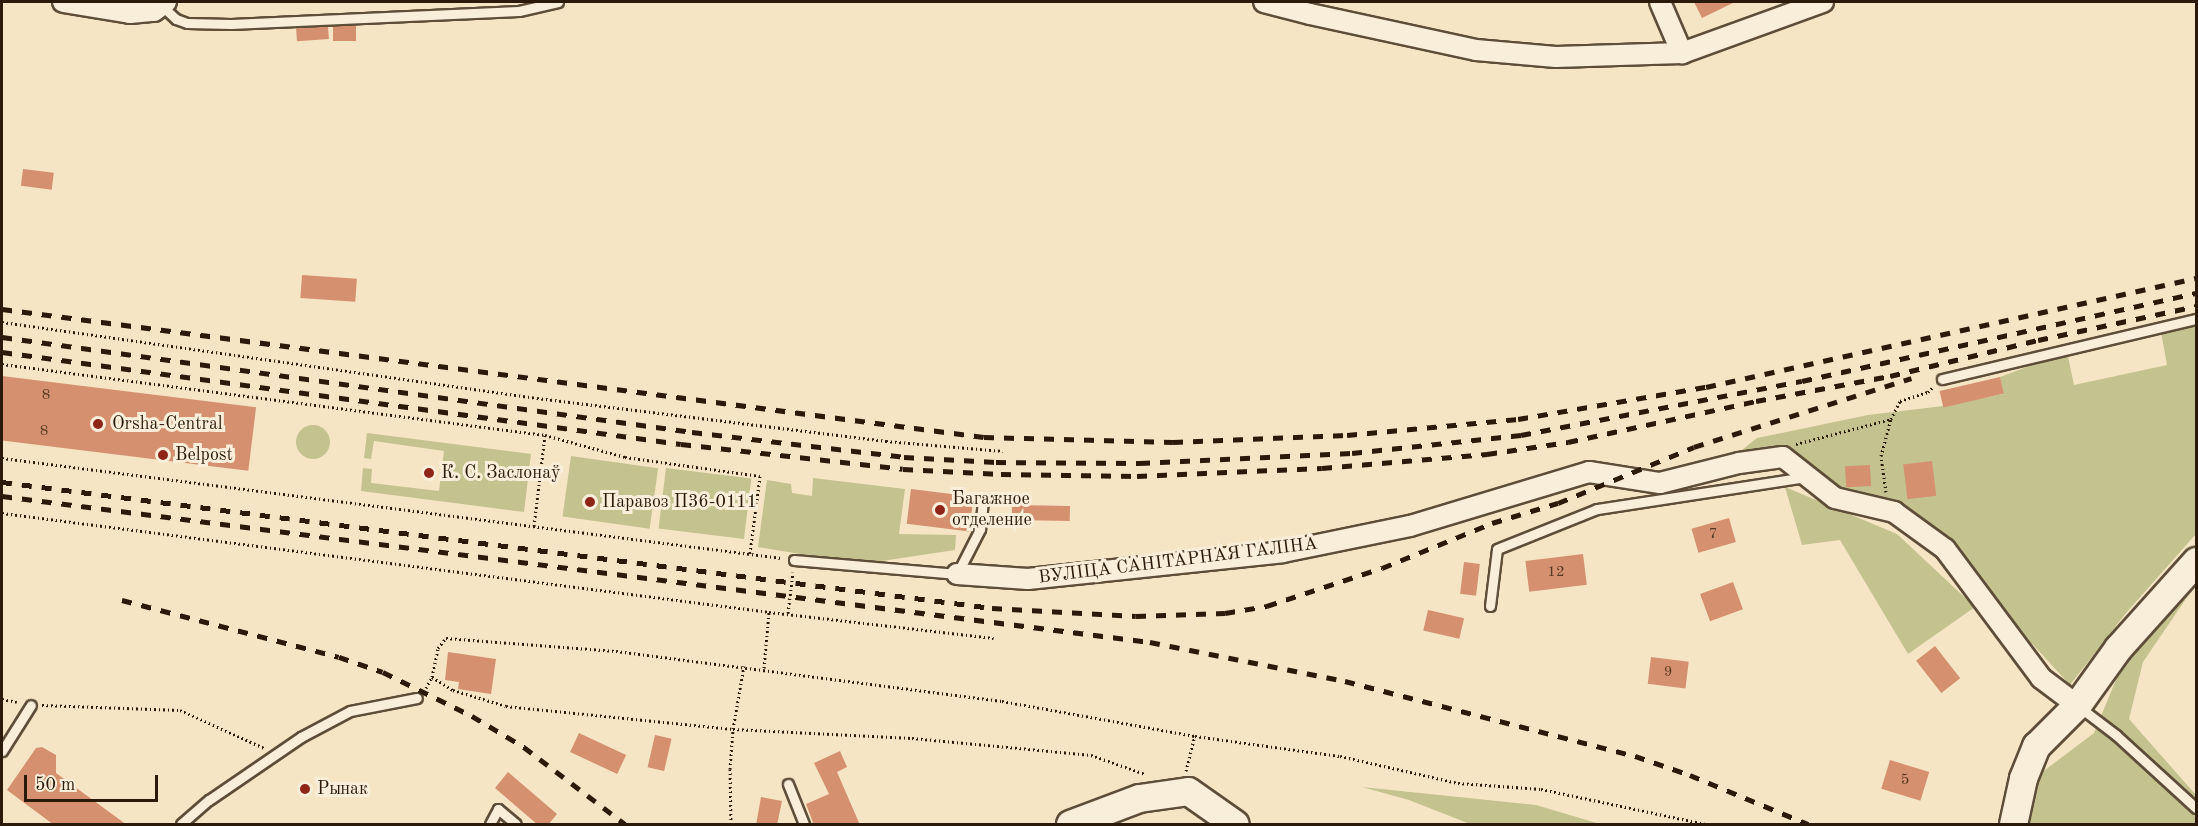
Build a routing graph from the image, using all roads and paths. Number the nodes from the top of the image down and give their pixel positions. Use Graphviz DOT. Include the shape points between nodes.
graph roads {
  1 [pos="63,2"];
  2 [pos="558,2"];
  3 [pos="1264,2"];
  4 [pos="1660,2"];
  5 [pos="1823,2"];
  6 [pos="164,4"];
  7 [pos="1682,52"];
  8 [pos="2196,319"];
  9 [pos="2,322"];
  10 [pos="2,364"];
  11 [pos="1942,379"];
  12 [pos="1891,419"];
  13 [pos="545,435"];
  14 [pos="1003,451"];
  15 [pos="2,458"];
  16 [pos="1771,459"];
  17 [pos="1808,476"];
  18 [pos="983,500"];
  19 [pos="1891,511"];
  20 [pos="2,513"];
  21 [pos="534,526"];
  22 [pos="750,553"];
  23 [pos="794,560"];
  24 [pos="2196,561"];
  25 [pos="957,574"];
  26 [pos="1490,606"];
  27 [pos="769,612"];
  28 [pos="788,614"];
  29 [pos="994,638"];
  30 [pos="744,666"];
  31 [pos="764,668"];
  32 [pos="432,677"];
  33 [pos="2,699"];
  34 [pos="417,699"];
  35 [pos="31,705"];
  36 [pos="2076,705"];
  37 [pos="733,729"];
  38 [pos="1195,736"];
  39 [pos="2,751"];
  40 [pos="274,753"];
  41 [pos="1152,777"];
  42 [pos="788,784"];
  43 [pos="1179,792"];
  44 [pos="2196,808"];
  45 [pos="182,825"];
  46 [pos="490,825"];
  47 [pos="516,825"];
  48 [pos="731,825"];
  49 [pos="804,825"];
  50 [pos="1070,825"];
  51 [pos="1235,825"];
  52 [pos="1705,825"];
  53 [pos="2013,825"];
  1 -- 6 [label="street" via="130,13 154,11"];
  2 -- 6 [label="lane" via="519,11 231,24 188,24 176,19"];
  3 -- 7 [label="street" via="1476,50 1556,57"];
  4 -- 7 [label="street"];
  5 -- 7 [label="street"];
  8 -- 11 [label="lane"];
  9 -- 14 [label="path" via="537,398 886,441"];
  10 -- 13 [label="path"];
  11 -- 12 [label="path" via="1928,392 1900,401"];
  12 -- 16 [label="path" via="1790,446"];
  12 -- 19 [label="path" via="1881,456"];
  13 -- 21 [label="path"];
  13 -- 22 [label="path" via="625,457 760,476"];
  15 -- 21 [label="path"];
  16 -- 17 [label="street" via="1783,457"];
  16 -- 25 [label="street, ВУЛІЦА САНІТАРНАЯ ГАЛІНА" via="1660,483 1589,472 1410,526 1283,552 1028,579"];
  17 -- 19 [label="street" via="1835,498"];
  17 -- 26 [label="lane" via="1597,509 1506,545 1497,549"];
  18 -- 25 [label="lane" via="980,529"];
  19 -- 36 [label="street" via="1945,549 2042,678"];
  20 -- 27 [label="path"];
  21 -- 22 [label="path"];
  22 -- 23 [label="path"];
  23 -- 25 [label="lane"];
  23 -- 28 [label="path"];
  24 -- 36 [label="street" via="2118,648"];
  27 -- 28 [label="path"];
  27 -- 31 [label="path"];
  28 -- 29 [label="path"];
  30 -- 31 [label="path"];
  30 -- 32 [label="path" via="451,637 441,641"];
  30 -- 37 [label="path"];
  31 -- 38 [label="path" via="1002,701"];
  32 -- 34 [label="path"];
  32 -- 37 [label="path" via="453,690 506,706"];
  33 -- 35 [label="path"];
  34 -- 40 [label="lane" via="350,711"];
  35 -- 39 [label="lane"];
  35 -- 40 [label="path" via="180,710"];
  36 -- 44 [label="lane" via="2116,735"];
  36 -- 53 [label="street" via="2036,746 2023,778"];
  37 -- 41 [label="path" via="912,738 1091,755"];
  37 -- 48 [label="path"];
  38 -- 43 [label="path"];
  38 -- 52 [label="path" via="1340,756 1458,783 1541,789"];
  40 -- 45 [label="lane" via="209,800"];
  42 -- 49 [label="lane"];
  43 -- 50 [label="street" via="1139,798"];
  43 -- 51 [label="street" via="1188,791"];
  46 -- 47 [label="lane" via="498,810"];
}
